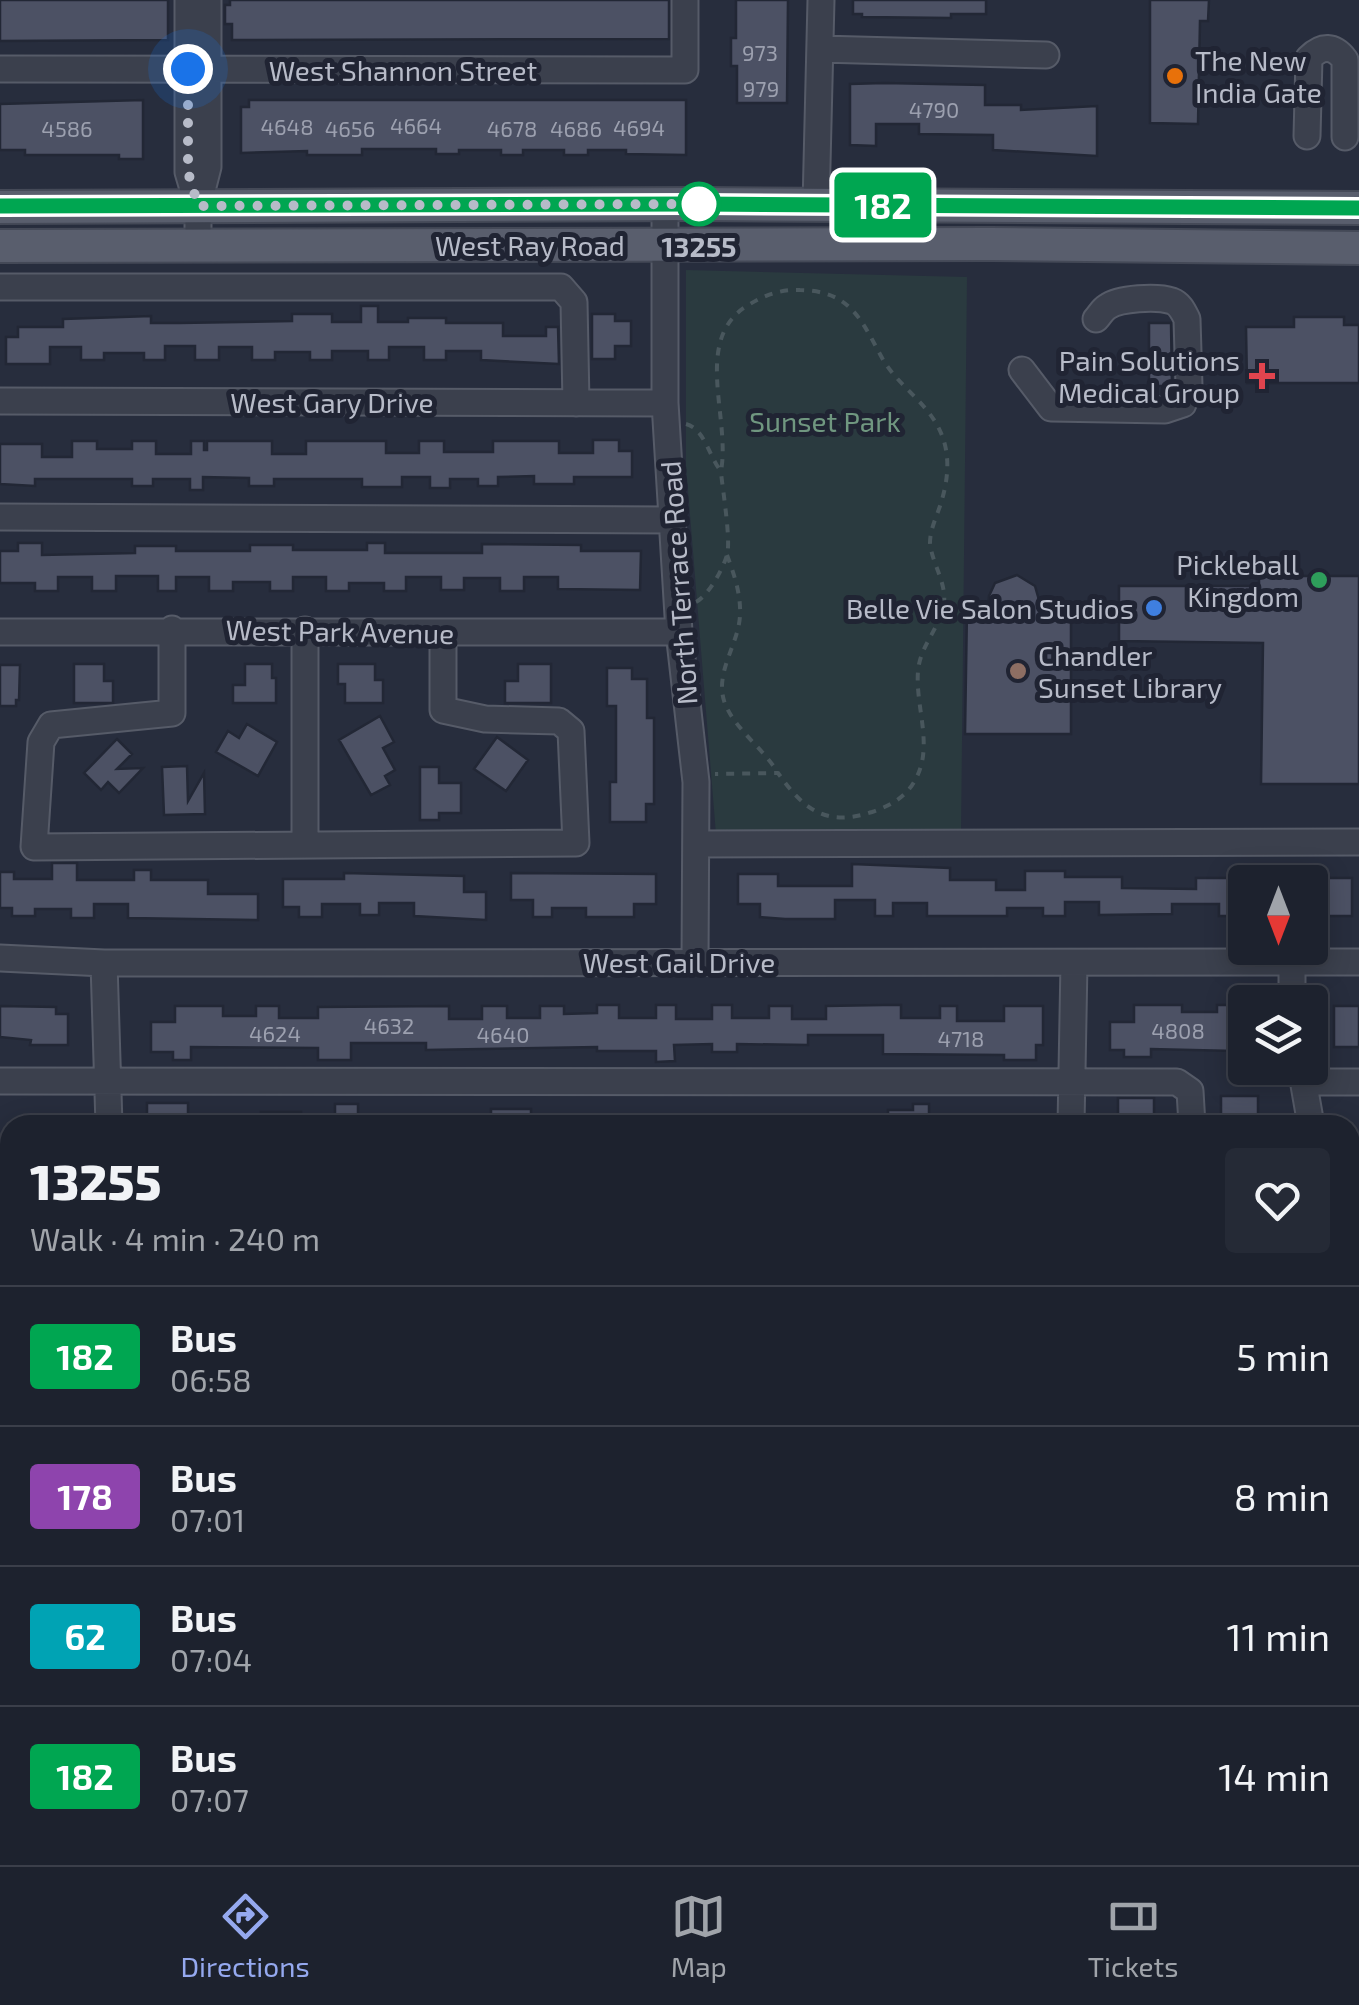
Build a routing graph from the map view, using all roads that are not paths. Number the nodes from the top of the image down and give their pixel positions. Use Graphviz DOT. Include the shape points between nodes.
graph roads {
  1 [pos="188,0"];
  2 [pos="208,0"];
  3 [pos="686,0"];
  4 [pos="821,0"];
  5 [pos="820,49"];
  6 [pos="1046,55"];
  7 [pos="0,69"];
  8 [pos="198,69"];
  9 [pos="1307,136"];
  10 [pos="1345,136"];
  11 [pos="665,204"];
  12 [pos="816,205"];
  13 [pos="0,206"];
  14 [pos="198,206"];
  15 [pos="1226,206"];
  16 [pos="1359,208"];
  17 [pos="664,245"];
  18 [pos="1224,245"];
  19 [pos="0,246"];
  20 [pos="198,246"];
  21 [pos="1359,248"];
  22 [pos="0,287"];
  23 [pos="1096,319"];
  24 [pos="1022,370"];
  25 [pos="0,401"];
  26 [pos="576,403"];
  27 [pos="665,412"];
  28 [pos="0,517"];
  29 [pos="673,520"];
  30 [pos="679,622"];
  31 [pos="172,630"];
  32 [pos="305,630"];
  33 [pos="0,632"];
  34 [pos="442,632"];
  35 [pos="1359,842"];
  36 [pos="697,844"];
  37 [pos="305,845"];
  38 [pos="0,958"];
  39 [pos="695,961"];
  40 [pos="1228,962"];
  41 [pos="1328,962"];
  42 [pos="1359,962"];
  43 [pos="104,963"];
  44 [pos="1074,963"];
  45 [pos="1328,1078"];
  46 [pos="0,1081"];
  47 [pos="1072,1081"];
  48 [pos="1359,1082"];
  49 [pos="108,1083"];
  50 [pos="1305,1085"];
  51 [pos="108,1115"];
  52 [pos="1071,1115"];
  53 [pos="1191,1115"];
  54 [pos="1309,1115"];
  1 -- 8 [label="street"];
  2 -- 8 [label="street"];
  3 -- 8 [label="street, West Shannon Street" via="685,70"];
  4 -- 5 [label="street"];
  5 -- 6 [label="street"];
  5 -- 12 [label="street"];
  7 -- 8 [label="street, West Shannon Street"];
  8 -- 14 [label="street" via="188,172"];
  9 -- 10 [label="street" via="1309,58 1328,47 1345,60"];
  11 -- 12 [label="main road, West Ray Road"];
  11 -- 14 [label="main road, West Ray Road"];
  11 -- 17 [label="street, North Terrace Road"];
  12 -- 15 [label="main road, West Ray Road"];
  13 -- 14 [label="main road, West Ray Road"];
  14 -- 20 [label="street"];
  15 -- 16 [label="main road, West Ray Road"];
  15 -- 18 [label="main road"];
  17 -- 18 [label="main road, West Ray Road"];
  17 -- 20 [label="main road, West Ray Road"];
  17 -- 27 [label="street, North Terrace Road"];
  18 -- 21 [label="main road, West Ray Road"];
  19 -- 20 [label="main road, West Ray Road"];
  22 -- 26 [label="street" via="561,287 574,302"];
  23 -- 24 [label="street" via="1120,302 1175,302 1187,318 1189,386 1183,404 1166,410 1051,408"];
  25 -- 26 [label="street, West Gary Drive"];
  26 -- 27 [label="street, West Gary Drive"];
  27 -- 29 [label="street, North Terrace Road"];
  28 -- 29 [label="street"];
  29 -- 30 [label="street, North Terrace Road"];
  30 -- 34 [label="street, West Park Avenue"];
  30 -- 36 [label="street, North Terrace Road"];
  31 -- 32 [label="street, West Park Avenue"];
  31 -- 33 [label="street, West Park Avenue"];
  31 -- 37 [label="street" via="172,712 51,725 40,742 34,847"];
  32 -- 34 [label="street, West Park Avenue"];
  32 -- 37 [label="street"];
  34 -- 37 [label="street" via="442,710 559,721 572,731 576,844"];
  35 -- 36 [label="street"];
  36 -- 39 [label="street, North Terrace Road"];
  38 -- 43 [label="street, West Gail Drive"];
  39 -- 43 [label="street, West Gail Drive"];
  39 -- 44 [label="street, West Gail Drive"];
  40 -- 44 [label="street, West Gail Drive"];
  41 -- 42 [label="street, West Gail Drive"];
  43 -- 49 [label="street"];
  44 -- 47 [label="street"];
  45 -- 48 [label="street"];
  46 -- 49 [label="street"];
  47 -- 49 [label="street"];
  47 -- 52 [label="street"];
  47 -- 53 [label="street" via="1177,1082 1190,1090"];
  49 -- 51 [label="street"];
  50 -- 54 [label="street"];
}
